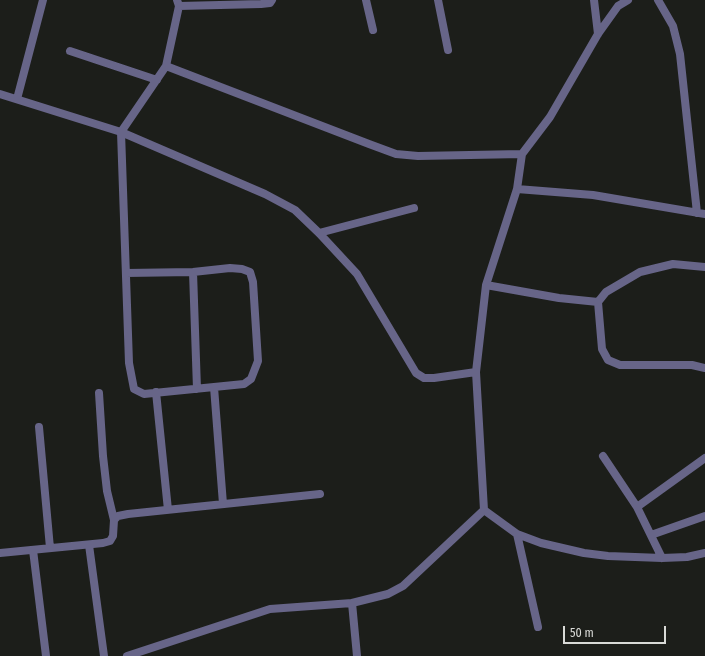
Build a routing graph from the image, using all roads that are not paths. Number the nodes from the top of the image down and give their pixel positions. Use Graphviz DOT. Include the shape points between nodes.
graph roads {
  1 [pos="43,0"];
  2 [pos="272,0"];
  3 [pos="366,0"];
  4 [pos="438,0"];
  5 [pos="594,0"];
  6 [pos="628,0"];
  7 [pos="658,0"];
  8 [pos="178,3"];
  9 [pos="373,30"];
  10 [pos="598,34"];
  11 [pos="448,50"];
  12 [pos="70,51"];
  13 [pos="166,66"];
  14 [pos="157,80"];
  15 [pos="0,94"];
  16 [pos="17,99"];
  17 [pos="121,132"];
  18 [pos="522,154"];
  19 [pos="517,189"];
  20 [pos="414,208"];
  21 [pos="701,214"];
  22 [pos="319,233"];
  23 [pos="705,267"];
  24 [pos="193,272"];
  25 [pos="126,273"];
  26 [pos="486,285"];
  27 [pos="598,302"];
  28 [pos="705,368"];
  29 [pos="476,372"];
  30 [pos="214,387"];
  31 [pos="197,389"];
  32 [pos="156,392"];
  33 [pos="99,393"];
  34 [pos="39,427"];
  35 [pos="603,456"];
  36 [pos="705,458"];
  37 [pos="320,494"];
  38 [pos="223,504"];
  39 [pos="637,507"];
  40 [pos="168,510"];
  41 [pos="484,510"];
  42 [pos="705,516"];
  43 [pos="114,520"];
  44 [pos="517,534"];
  45 [pos="651,535"];
  46 [pos="89,545"];
  47 [pos="50,548"];
  48 [pos="33,550"];
  49 [pos="0,552"];
  50 [pos="705,553"];
  51 [pos="662,558"];
  52 [pos="352,604"];
  53 [pos="538,627"];
  54 [pos="46,656"];
  55 [pos="104,656"];
  56 [pos="127,656"];
  57 [pos="357,656"];
  1 -- 16 [label="street"];
  2 -- 8 [label="street" via="270,3 261,4"];
  3 -- 9 [label="street"];
  4 -- 11 [label="street"];
  5 -- 10 [label="street"];
  6 -- 10 [label="street" via="618,6"];
  7 -- 21 [label="street" via="672,26 680,54"];
  8 -- 13 [label="street"];
  10 -- 18 [label="street" via="550,117"];
  12 -- 14 [label="street"];
  13 -- 14 [label="street"];
  13 -- 18 [label="street" via="396,154"];
  14 -- 17 [label="street"];
  15 -- 16 [label="street"];
  16 -- 17 [label="street"];
  17 -- 22 [label="street" via="265,194 295,210"];
  17 -- 25 [label="street"];
  18 -- 19 [label="street"];
  19 -- 21 [label="street" via="593,195"];
  19 -- 26 [label="street"];
  20 -- 22 [label="street"];
  22 -- 29 [label="street" via="357,274 416,373 424,378 434,378"];
  23 -- 27 [label="street" via="672,264 640,272 606,292"];
  24 -- 25 [label="street"];
  24 -- 30 [label="street" via="242,269 250,272 253,282 258,361 252,379 244,384"];
  24 -- 31 [label="street"];
  25 -- 32 [label="street" via="130,363 134,389 144,394"];
  26 -- 27 [label="street" via="558,298"];
  26 -- 29 [label="street"];
  27 -- 28 [label="street" via="602,349 608,360 620,365 692,365"];
  29 -- 41 [label="street"];
  30 -- 31 [label="street"];
  30 -- 38 [label="street"];
  31 -- 32 [label="street"];
  32 -- 40 [label="street"];
  33 -- 43 [label="street" via="107,491"];
  34 -- 47 [label="street"];
  35 -- 39 [label="street"];
  36 -- 39 [label="street"];
  37 -- 38 [label="street"];
  38 -- 40 [label="street"];
  39 -- 45 [label="street"];
  40 -- 43 [label="street" via="128,514 118,516"];
  41 -- 44 [label="street"];
  41 -- 52 [label="street" via="403,586 388,594"];
  42 -- 45 [label="street"];
  43 -- 46 [label="street" via="113,536 110,541"];
  44 -- 51 [label="street" via="584,553"];
  44 -- 53 [label="street"];
  45 -- 51 [label="street"];
  46 -- 47 [label="street"];
  46 -- 55 [label="street"];
  47 -- 48 [label="street"];
  48 -- 49 [label="street"];
  48 -- 54 [label="street"];
  50 -- 51 [label="street"];
  52 -- 56 [label="street" via="270,609"];
  52 -- 57 [label="street"];
}
